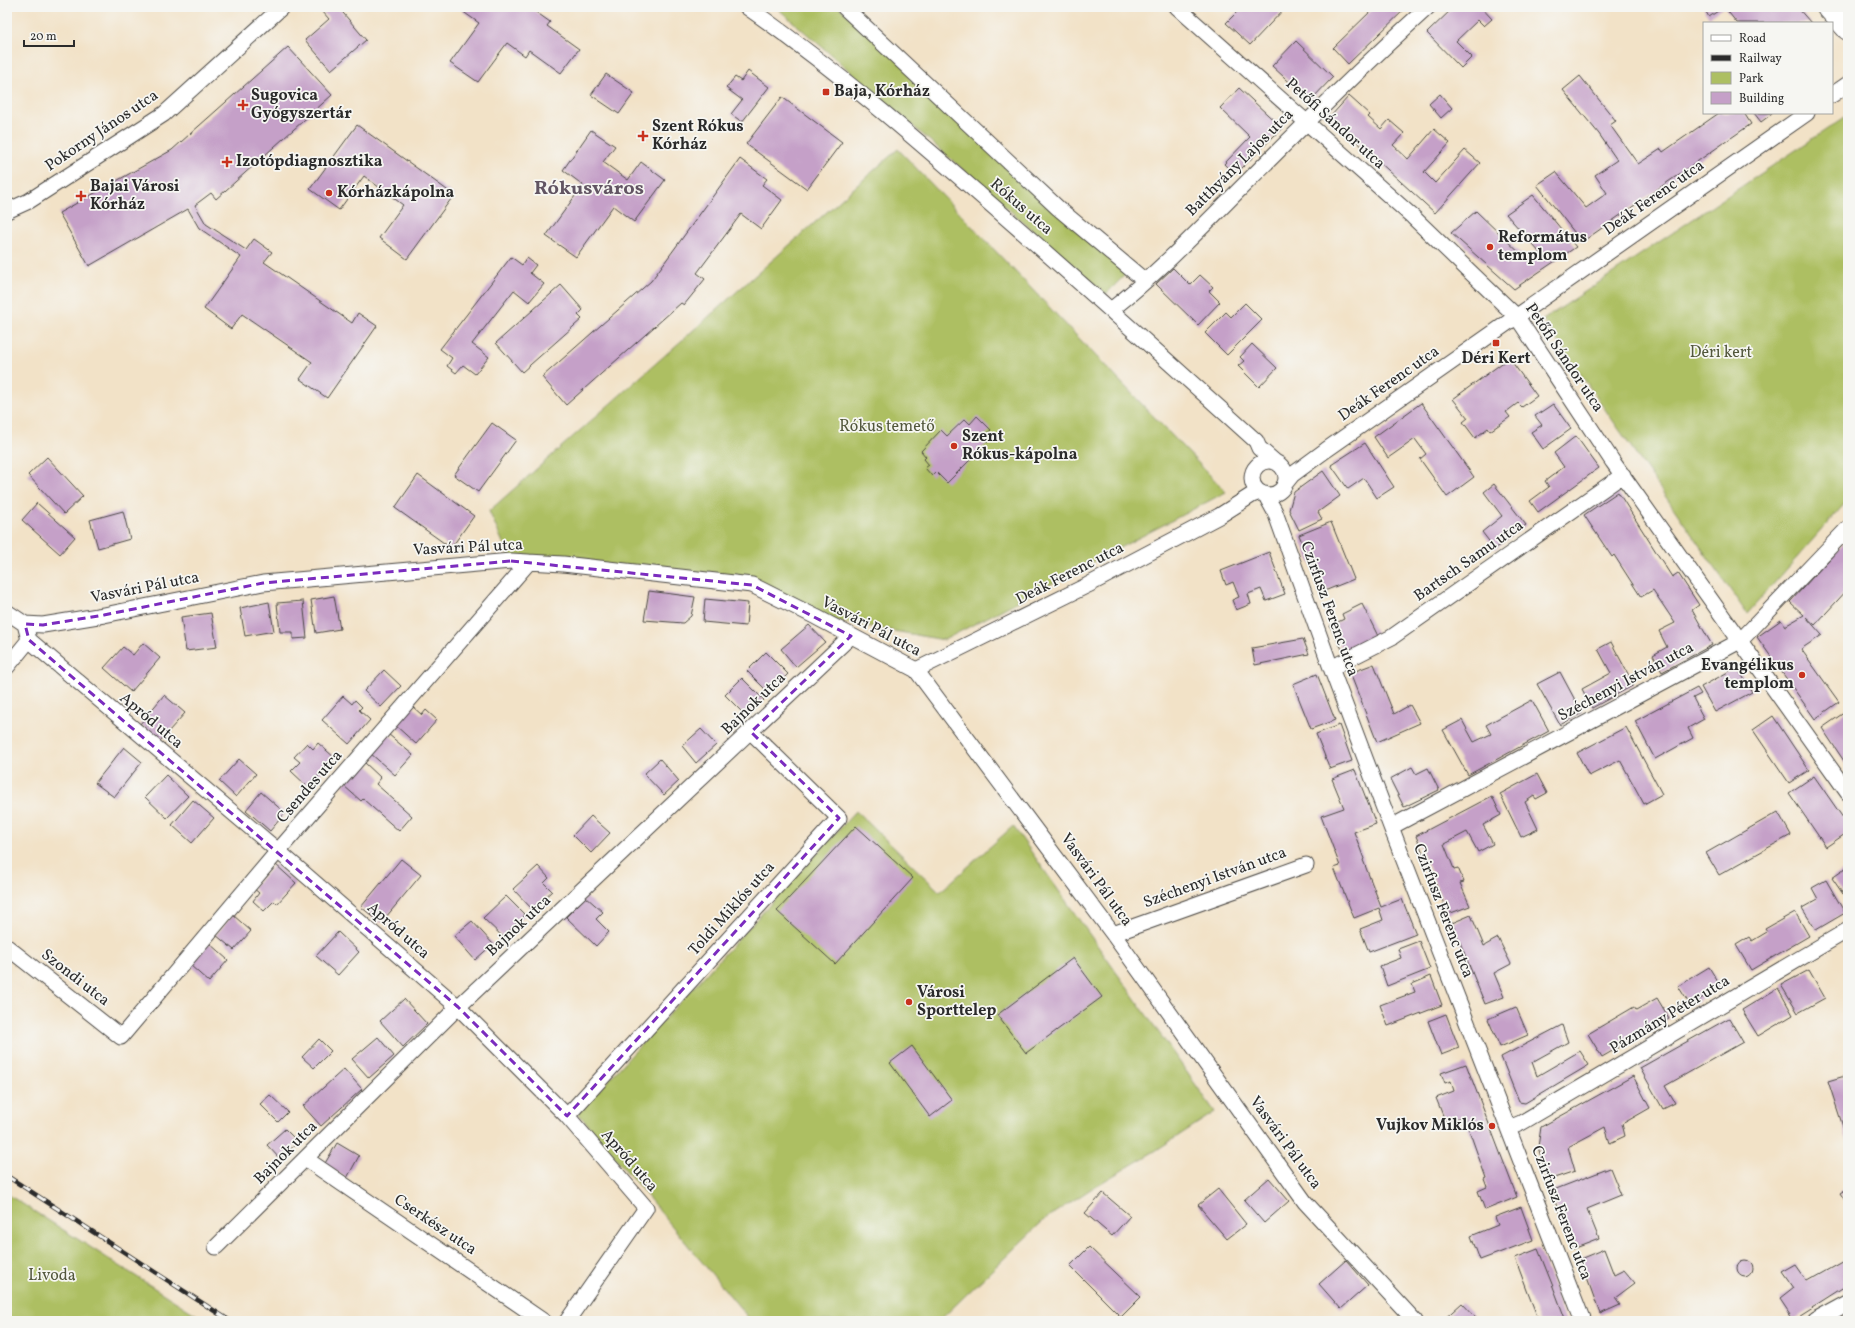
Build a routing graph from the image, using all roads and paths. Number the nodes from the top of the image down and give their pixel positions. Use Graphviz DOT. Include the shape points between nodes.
graph roads {
  1 [pos="282,7"];
  2 [pos="747,7"];
  3 [pos="844,7"];
  4 [pos="1177,7"];
  5 [pos="1428,7"];
  6 [pos="1828,7"];
  7 [pos="1848,29"];
  8 [pos="1848,84"];
  9 [pos="1833,94"];
  10 [pos="1805,114"];
  11 [pos="1306,123"];
  12 [pos="7,211"];
  13 [pos="1145,281"];
  14 [pos="1111,310"];
  15 [pos="1517,317"];
  16 [pos="1259,448"];
  17 [pos="1326,450"];
  18 [pos="1277,464"];
  19 [pos="1252,475"];
  20 [pos="1623,475"];
  21 [pos="1282,487"];
  22 [pos="1262,493"];
  23 [pos="1237,505"];
  24 [pos="1276,512"];
  25 [pos="1848,528"];
  26 [pos="529,562"];
  27 [pos="7,612"];
  28 [pos="25,624"];
  29 [pos="851,636"];
  30 [pos="29,640"];
  31 [pos="1740,641"];
  32 [pos="7,667"];
  33 [pos="1331,668"];
  34 [pos="916,670"];
  35 [pos="751,732"];
  36 [pos="1848,794"];
  37 [pos="1391,827"];
  38 [pos="278,851"];
  39 [pos="1306,865"];
  40 [pos="1848,930"];
  41 [pos="1113,934"];
  42 [pos="7,947"];
  43 [pos="458,1007"];
  44 [pos="121,1037"];
  45 [pos="567,1116"];
  46 [pos="1509,1128"];
  47 [pos="306,1159"];
  48 [pos="216,1247"];
  49 [pos="1848,1303"];
  50 [pos="543,1321"];
  51 [pos="567,1321"];
  52 [pos="1415,1321"];
  53 [pos="1583,1321"];
  54 [pos="1815,1321"];
  1 -- 12 [label="street, Pokorny János utca" via="164,114 29,201"];
  2 -- 14 [label="street, Rókus utca" via="822,63 922,144"];
  3 -- 13 [label="street, Rókus utca" via="1058,208"];
  4 -- 11 [label="street, Petőfi Sándor utca"];
  5 -- 11 [label="street, Batthyány Lajos utca"];
  6 -- 7 [label="main road"];
  8 -- 9 [label="street"];
  10 -- 15 [label="street, Deák Ferenc utca"];
  11 -- 13 [label="street, Batthyány Lajos utca"];
  11 -- 15 [label="street, Petőfi Sándor utca" via="1413,217"];
  13 -- 14 [label="street, Batthyány Lajos utca"];
  14 -- 16 [label="street, Rókus utca" via="1256,441"];
  15 -- 17 [label="street, Deák Ferenc utca"];
  15 -- 20 [label="street, Petőfi Sándor utca"];
  16 -- 18 [label="street, Rókus utca"];
  16 -- 19 [label="street"];
  17 -- 18 [label="street" via="1289,464"];
  17 -- 21 [label="street" via="1292,475"];
  18 -- 19 [label="street" via="1264,461 1255,467"];
  18 -- 21 [label="street" via="1285,474"];
  19 -- 22 [label="street" via="1255,488"];
  19 -- 23 [label="street" via="1247,490"];
  20 -- 31 [label="street, Petőfi Sándor utca"];
  20 -- 33 [label="street, Bartsch Samu utca" via="1392,637"];
  21 -- 22 [label="street" via="1276,493"];
  21 -- 24 [label="street" via="1276,501"];
  22 -- 23 [label="street, Deák Ferenc utca" via="1252,495"];
  22 -- 24 [label="street, Czirfusz Ferenc utca"];
  23 -- 34 [label="street, Deák Ferenc utca" via="1088,585"];
  24 -- 33 [label="street, Czirfusz Ferenc utca"];
  25 -- 31 [label="street, Széchenyi István utca"];
  26 -- 28 [label="street, Vasvári Pál utca" via="511,561 263,583 43,625"];
  26 -- 29 [label="street, Vasvári Pál utca" via="752,586"];
  26 -- 38 [label="street, Csendes utca"];
  27 -- 28 [label="street"];
  28 -- 30 [label="street"];
  29 -- 34 [label="street, Vasvári Pál utca"];
  29 -- 35 [label="street, Bajnok utca"];
  30 -- 32 [label="street"];
  30 -- 38 [label="street, Apród utca"];
  31 -- 36 [label="street, Petőfi Sándor utca"];
  31 -- 37 [label="street, Széchenyi István utca"];
  33 -- 37 [label="street, Czirfusz Ferenc utca"];
  34 -- 41 [label="street, Vasvári Pál utca"];
  35 -- 43 [label="street, Bajnok utca"];
  35 -- 45 [label="street, Toldi Miklós utca" via="839,818"];
  37 -- 46 [label="street, Czirfusz Ferenc utca"];
  38 -- 43 [label="street, Apród utca"];
  38 -- 44 [label="street, Csendes utca"];
  39 -- 41 [label="street, Széchenyi István utca"];
  40 -- 46 [label="street, Pázmány Péter utca"];
  41 -- 52 [label="street, Vasvári Pál utca" via="1305,1202"];
  42 -- 44 [label="street, Szondi utca"];
  43 -- 45 [label="street, Apród utca"];
  43 -- 47 [label="street, Bajnok utca"];
  45 -- 51 [label="street, Apród utca" via="646,1208"];
  46 -- 53 [label="street, Czirfusz Ferenc utca"];
  47 -- 48 [label="street, Bajnok utca"];
  47 -- 50 [label="street, Cserkész utca"];
  49 -- 54 [label="street"];
}
